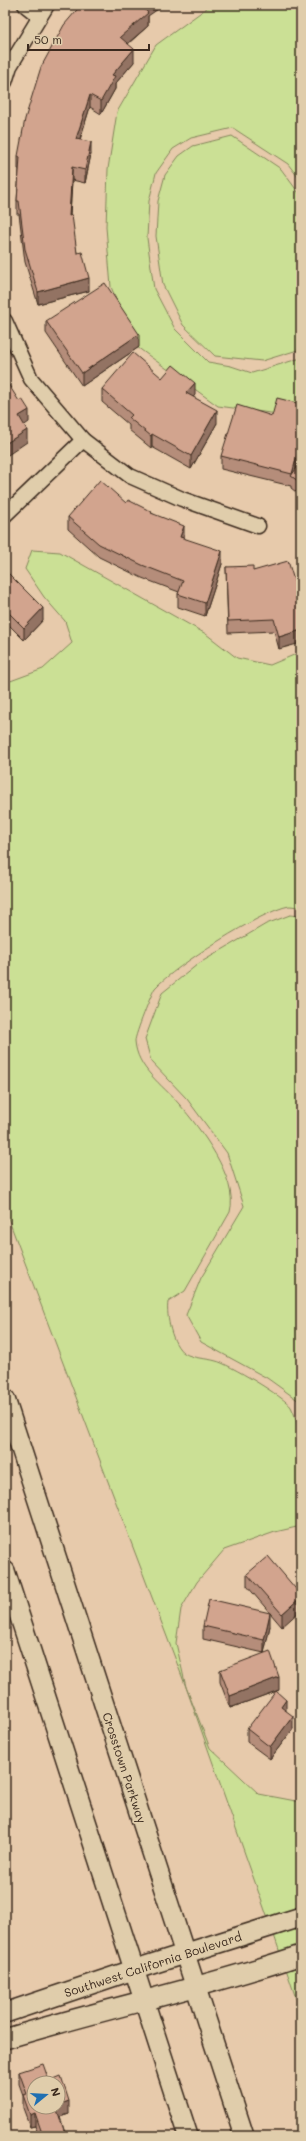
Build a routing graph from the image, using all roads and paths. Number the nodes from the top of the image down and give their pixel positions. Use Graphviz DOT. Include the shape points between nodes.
graph roads {
  1 [pos="25,5"];
  2 [pos="43,10"];
  3 [pos="5,82"];
  4 [pos="5,321"];
  5 [pos="83,440"];
  6 [pos="5,515"];
  7 [pos="258,526"];
  8 [pos="5,1399"];
  9 [pos="5,1571"];
  10 [pos="301,1918"];
  11 [pos="184,1954"];
  12 [pos="301,1955"];
  13 [pos="133,1970"];
  14 [pos="195,1987"];
  15 [pos="143,2000"];
  16 [pos="5,2013"];
  17 [pos="5,2040"];
  18 [pos="188,2136"];
  19 [pos="244,2136"];
  1 -- 2 [label="street"];
  2 -- 3 [label="street" via="10,66"];
  4 -- 5 [label="street" via="31,379"];
  5 -- 6 [label="street"];
  5 -- 7 [label="street" via="130,476 182,499"];
  8 -- 11 [label="main road, Crosstown Parkway"];
  9 -- 13 [label="main road"];
  10 -- 11 [label="main road, Southwest California Boulevard"];
  11 -- 13 [label="main road, Southwest California Boulevard"];
  11 -- 14 [label="main road, Crosstown Parkway"];
  12 -- 14 [label="main road" via="239,1976"];
  13 -- 15 [label="main road"];
  13 -- 16 [label="main road, Southwest California Boulevard"];
  14 -- 15 [label="main road"];
  14 -- 19 [label="main road, Crosstown Parkway"];
  15 -- 17 [label="main road"];
  15 -- 18 [label="main road"];
}
